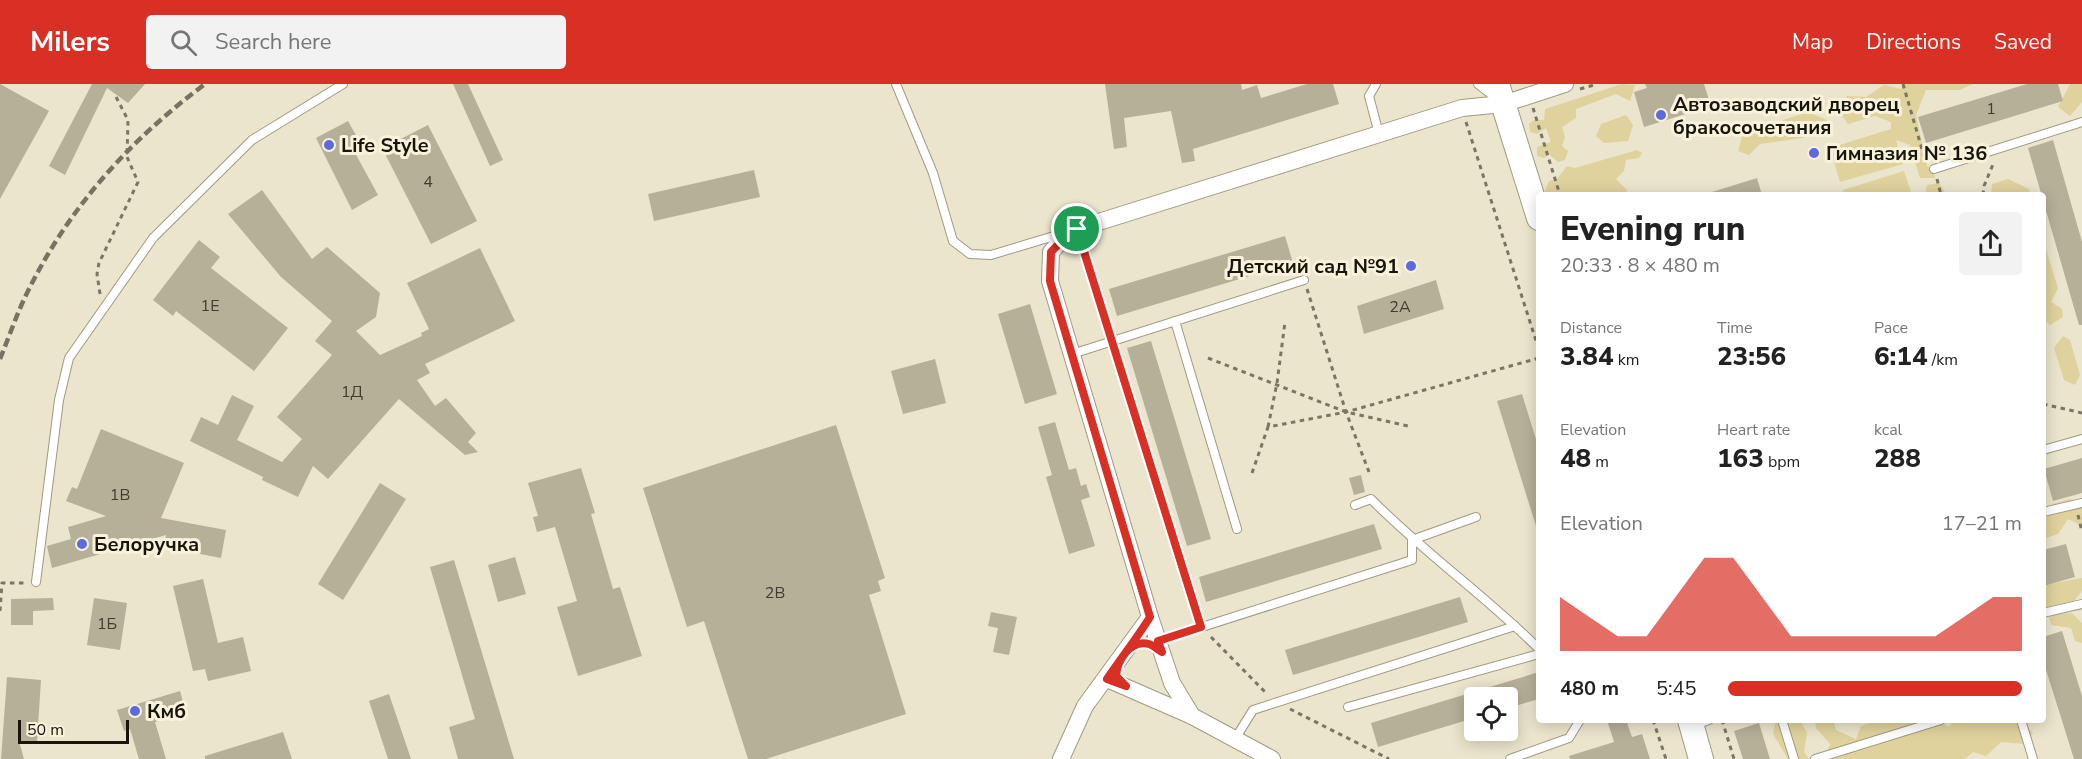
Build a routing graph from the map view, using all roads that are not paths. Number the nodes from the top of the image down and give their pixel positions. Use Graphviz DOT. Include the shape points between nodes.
graph roads {
  1 [pos="343,84"];
  2 [pos="896,84"];
  3 [pos="1376,84"];
  4 [pos="1478,84"];
  5 [pos="1565,84"];
  6 [pos="1500,94"];
  7 [pos="2081,124"];
  8 [pos="1379,134"];
  9 [pos="1934,169"];
  10 [pos="1536,208"];
  11 [pos="1074,230"];
  12 [pos="1304,280"];
  13 [pos="1175,321"];
  14 [pos="1072,354"];
  15 [pos="2082,439"];
  16 [pos="2046,449"];
  17 [pos="2079,504"];
  18 [pos="1355,505"];
  19 [pos="2046,511"];
  20 [pos="1476,516"];
  21 [pos="1237,529"];
  22 [pos="1412,540"];
  23 [pos="36,582"];
  24 [pos="2082,604"];
  25 [pos="2046,612"];
  26 [pos="1150,617"];
  27 [pos="1515,626"];
  28 [pos="1160,646"];
  29 [pos="1536,646"];
  30 [pos="1128,650"];
  31 [pos="1536,655"];
  32 [pos="1117,664"];
  33 [pos="1169,674"];
  34 [pos="1107,679"];
  35 [pos="1126,686"];
  36 [pos="1149,699"];
  37 [pos="1348,707"];
  38 [pos="1192,716"];
  39 [pos="1578,723"];
  40 [pos="1697,723"];
  41 [pos="1783,723"];
  42 [pos="1931,723"];
  43 [pos="2022,723"];
  44 [pos="1235,739"];
  45 [pos="1062,759"];
  46 [pos="1272,759"];
  47 [pos="1510,759"];
  48 [pos="1701,759"];
  49 [pos="1794,759"];
  50 [pos="1815,759"];
  51 [pos="2033,759"];
  1 -- 23 [label="lane" via="252,140 153,238 69,358 59,400"];
  2 -- 11 [label="lane" via="933,173 952,241 970,254 991,255"];
  3 -- 8 [label="lane" via="1369,96"];
  4 -- 6 [label="lane"];
  5 -- 6 [label="street"];
  6 -- 8 [label="street"];
  6 -- 10 [label="main road"];
  7 -- 9 [label="lane"];
  8 -- 11 [label="street"];
  11 -- 14 [label="street" via="1051,252 1050,281"];
  12 -- 13 [label="lane"];
  13 -- 14 [label="lane"];
  13 -- 21 [label="lane"];
  14 -- 26 [label="street"];
  15 -- 16 [label="lane"];
  17 -- 19 [label="lane"];
  18 -- 22 [label="lane" via="1371,499"];
  20 -- 22 [label="lane"];
  22 -- 27 [label="lane"];
  22 -- 28 [label="lane" via="1412,560 1201,627"];
  24 -- 25 [label="lane"];
  26 -- 28 [label="street"];
  26 -- 30 [label="street"];
  27 -- 29 [label="lane"];
  27 -- 44 [label="lane" via="1253,710"];
  28 -- 30 [label="street" via="1139,645"];
  28 -- 33 [label="street"];
  30 -- 32 [label="street"];
  31 -- 37 [label="lane"];
  32 -- 34 [label="street"];
  32 -- 35 [label="street" via="1116,676"];
  33 -- 36 [label="street" via="1158,696"];
  33 -- 38 [label="street"];
  34 -- 35 [label="street"];
  34 -- 45 [label="street" via="1086,706"];
  35 -- 36 [label="street"];
  36 -- 38 [label="street"];
  38 -- 44 [label="street"];
  39 -- 47 [label="lane" via="1569,738"];
  40 -- 48 [label="main road"];
  41 -- 49 [label="lane"];
  42 -- 50 [label="lane"];
  43 -- 51 [label="lane"];
  44 -- 46 [label="street"];
}
